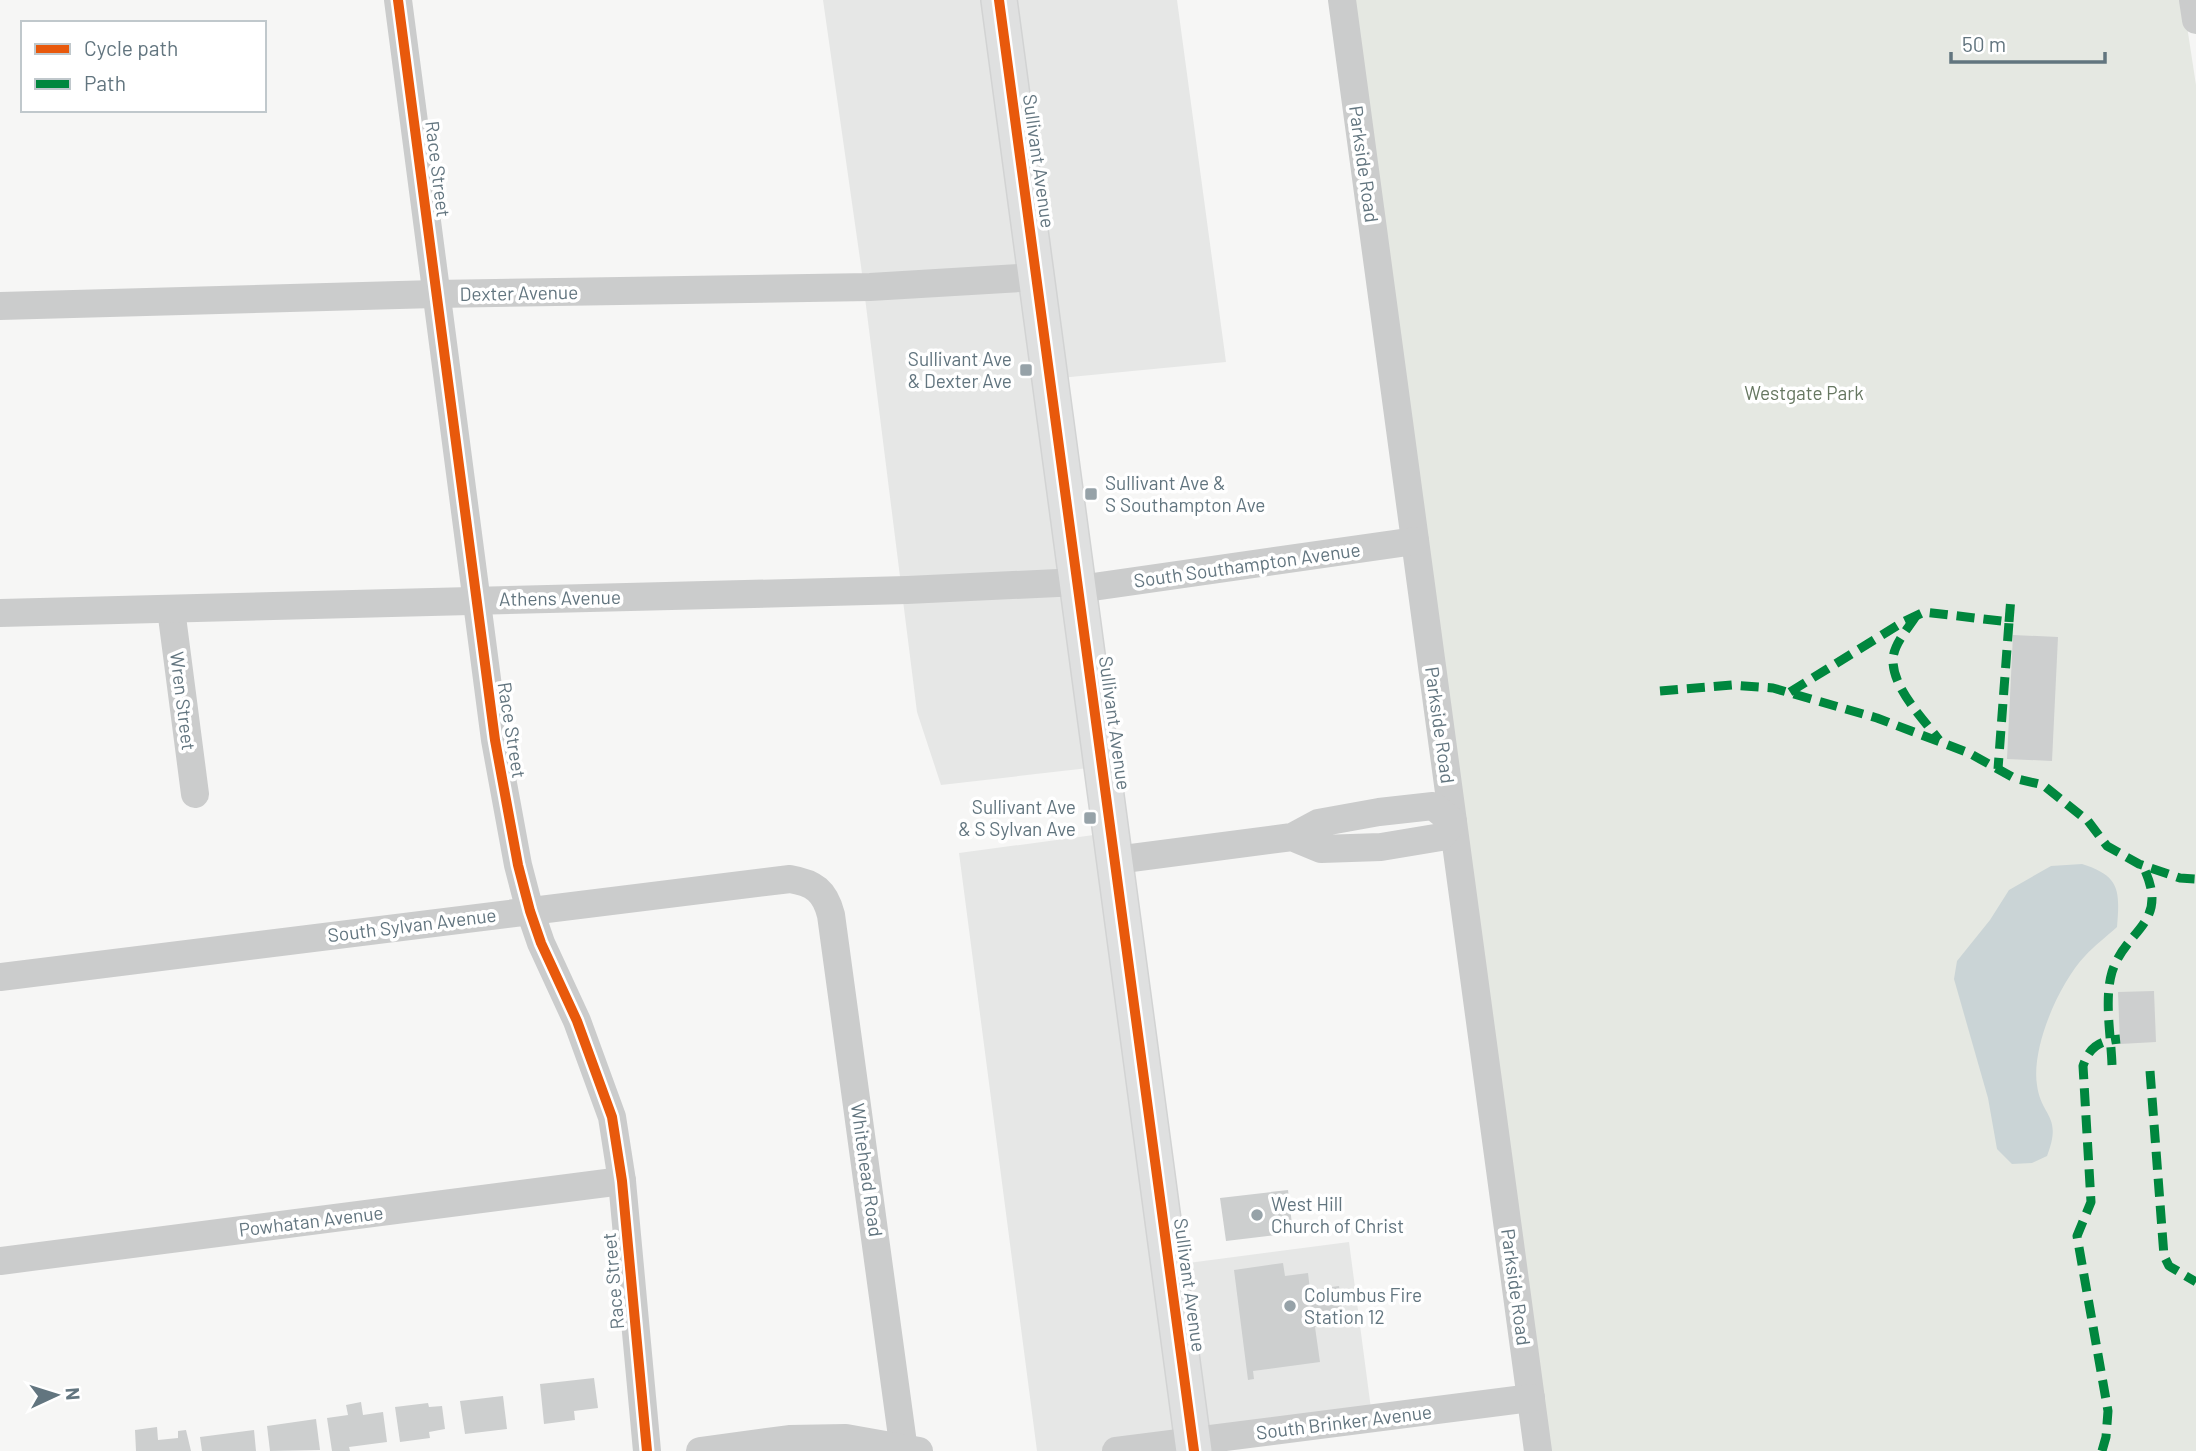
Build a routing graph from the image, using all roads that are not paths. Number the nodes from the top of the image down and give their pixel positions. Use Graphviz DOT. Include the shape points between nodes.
graph roads {
  1 [pos="398,0"];
  2 [pos="999,0"];
  3 [pos="1342,0"];
  4 [pos="2193,0"];
  5 [pos="2196,20"];
  6 [pos="1037,276"];
  7 [pos="435,294"];
  8 [pos="0,306"];
  9 [pos="1415,541"];
  10 [pos="1079,585"];
  11 [pos="476,600"];
  12 [pos="171,609"];
  13 [pos="0,613"];
  14 [pos="195,794"];
  15 [pos="1453,822"];
  16 [pos="1116,860"];
  17 [pos="822,892"];
  18 [pos="530,911"];
  19 [pos="0,977"];
  20 [pos="622,1181"];
  21 [pos="0,1261"];
  22 [pos="1531,1398"];
  23 [pos="1194,1446"];
  24 [pos="909,1450"];
  25 [pos="647,1451"];
  26 [pos="700,1451"];
  27 [pos="1116,1451"];
  28 [pos="1538,1451"];
  1 -- 7 [label="street, Race Street"];
  2 -- 6 [label="main road, Sullivant Avenue"];
  3 -- 9 [label="street, Parkside Road"];
  4 -- 5 [label="street"];
  6 -- 7 [label="street, Dexter Avenue" via="870,287"];
  6 -- 10 [label="main road, Sullivant Avenue"];
  7 -- 8 [label="street, Dexter Avenue"];
  7 -- 11 [label="street, Race Street"];
  9 -- 10 [label="street, South Southampton Avenue"];
  9 -- 15 [label="street, Parkside Road"];
  10 -- 11 [label="street, Athens Avenue"];
  10 -- 16 [label="main road, Sullivant Avenue"];
  11 -- 12 [label="street, Athens Avenue"];
  11 -- 18 [label="street, Race Street" via="495,740"];
  12 -- 13 [label="street, Athens Avenue"];
  12 -- 14 [label="street, Wren Street"];
  15 -- 16 [label="street" via="1441,837 1381,847 1321,849 1292,837"];
  15 -- 22 [label="street, Parkside Road"];
  16 -- 23 [label="main road, Sullivant Avenue"];
  17 -- 18 [label="street, South Sylvan Avenue" via="812,884 790,879"];
  17 -- 24 [label="street, Whitehead Road" via="831,915"];
  18 -- 19 [label="street, South Sylvan Avenue"];
  18 -- 20 [label="street, Race Street" via="612,1116"];
  20 -- 21 [label="street, Powhatan Avenue"];
  20 -- 25 [label="street, Race Street"];
  22 -- 23 [label="street, South Brinker Avenue"];
  22 -- 28 [label="street, Parkside Road"];
  23 -- 27 [label="street, South Brinker Avenue"];
  24 -- 26 [label="street" via="846,1438 789,1439"];
}
